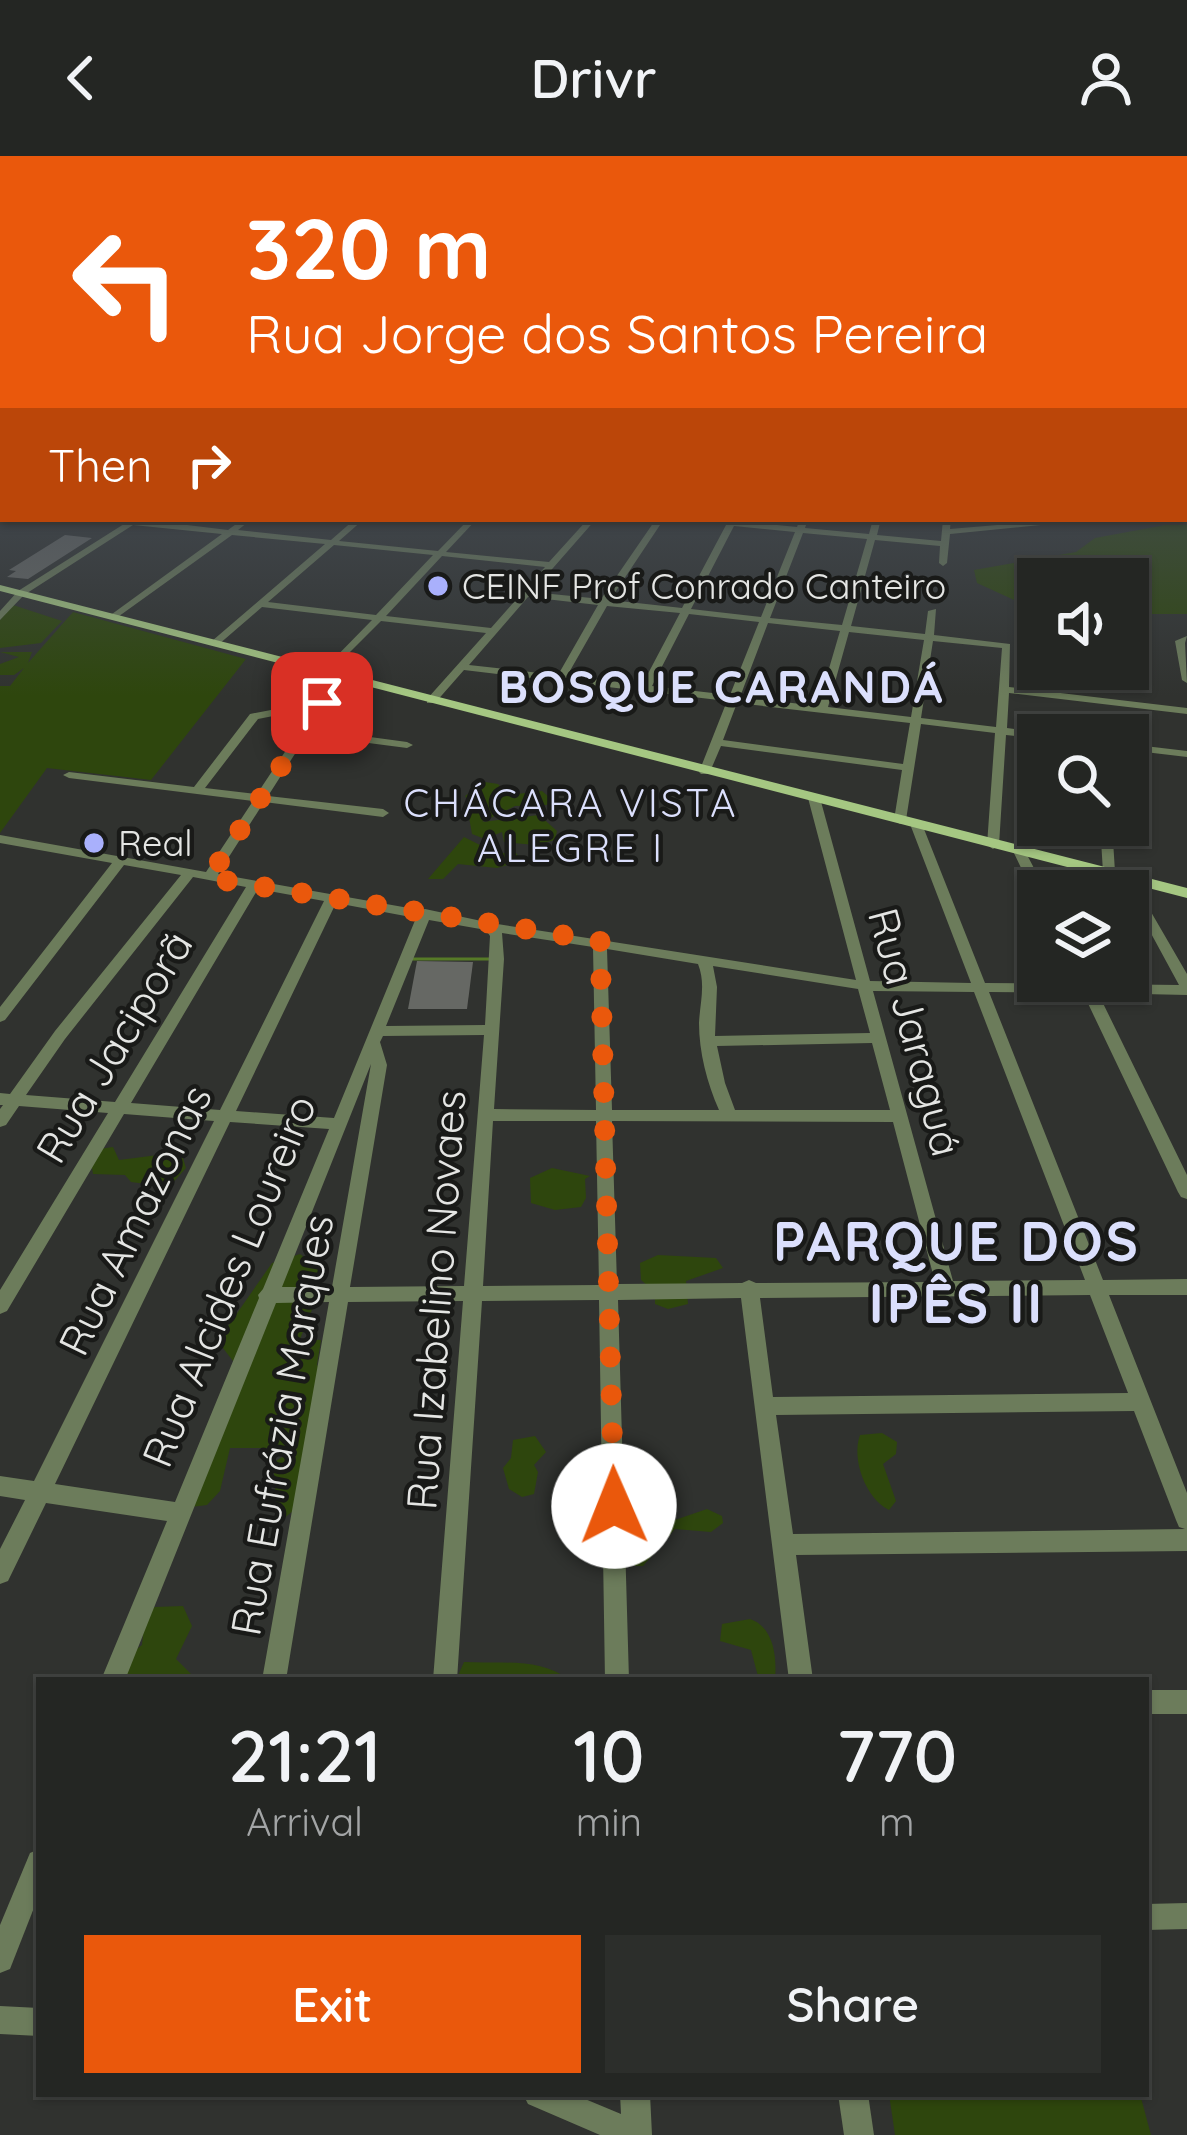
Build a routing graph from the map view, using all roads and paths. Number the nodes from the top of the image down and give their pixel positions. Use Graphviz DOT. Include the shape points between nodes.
graph roads {
  1 [pos="131,522"];
  2 [pos="142,522"];
  3 [pos="244,522"];
  4 [pos="356,522"];
  5 [pos="470,522"];
  6 [pos="589,522"];
  7 [pos="658,522"];
  8 [pos="731,522"];
  9 [pos="755,522"];
  10 [pos="876,522"];
  11 [pos="947,522"];
  12 [pos="1072,522"];
  13 [pos="802,524"];
  14 [pos="232,532"];
  15 [pos="873,536"];
  16 [pos="946,538"];
  17 [pos="331,543"];
  18 [pos="439,554"];
  19 [pos="943,563"];
  20 [pos="552,565"];
  21 [pos="0,588"];
  22 [pos="21,593"];
  23 [pos="525,593"];
  24 [pos="604,602"];
  25 [pos="259,604"];
  26 [pos="682,610"];
  27 [pos="933,611"];
  28 [pos="0,616"];
  29 [pos="115,616"];
  30 [pos="378,617"];
  31 [pos="763,619"];
  32 [pos="846,627"];
  33 [pos="493,631"];
  34 [pos="927,636"];
  35 [pos="1184,640"];
  36 [pos="214,643"];
  37 [pos="463,667"];
  38 [pos="334,674"];
  39 [pos="561,678"];
  40 [pos="1187,680"];
  41 [pos="646,688"];
  42 [pos="1006,689"];
  43 [pos="734,699"];
  44 [pos="431,701"];
  45 [pos="322,703"];
  46 [pos="822,709"];
  47 [pos="1187,711"];
  48 [pos="917,721"];
  49 [pos="305,730"];
  50 [pos="1004,731"];
  51 [pos="1017,733"];
  52 [pos="716,742"];
  53 [pos="407,745"];
  54 [pos="1149,749"];
  55 [pos="1187,754"];
  56 [pos="910,768"];
  57 [pos="705,772"];
  58 [pos="69,775"];
  59 [pos="197,790"];
  60 [pos="814,798"];
  61 [pos="262,799"];
  62 [pos="383,813"];
  63 [pos="908,822"];
  64 [pos="2,843"];
  65 [pos="993,845"];
  66 [pos="1019,851"];
  67 [pos="121,860"];
  68 [pos="1028,870"];
  69 [pos="1099,870"];
  70 [pos="189,874"];
  71 [pos="209,878"];
  72 [pos="1149,882"];
  73 [pos="253,886"];
  74 [pos="1187,892"];
  75 [pos="332,898"];
  76 [pos="424,913"];
  77 [pos="491,927"];
  78 [pos="1149,927"];
  79 [pos="600,941"];
  80 [pos="703,960"];
  81 [pos="867,986"];
  82 [pos="1149,987"];
  83 [pos="1017,988"];
  84 [pos="1187,988"];
  85 [pos="982,989"];
  86 [pos="1095,1002"];
  87 [pos="0,1017"];
  88 [pos="492,1030"];
  89 [pos="375,1036"];
  90 [pos="877,1038"];
  91 [pos="711,1041"];
  92 [pos="7,1099"];
  93 [pos="118,1111"];
  94 [pos="228,1114"];
  95 [pos="485,1115"];
  96 [pos="898,1116"];
  97 [pos="602,1117"];
  98 [pos="731,1117"];
  99 [pos="0,1120"];
  100 [pos="337,1124"];
  101 [pos="1187,1192"];
  102 [pos="1096,1285"];
  103 [pos="944,1286"];
  104 [pos="1187,1286"];
  105 [pos="611,1288"];
  106 [pos="749,1288"];
  107 [pos="473,1291"];
  108 [pos="342,1292"];
  109 [pos="267,1295"];
  110 [pos="0,1306"];
  111 [pos="1141,1402"];
  112 [pos="764,1406"];
  113 [pos="0,1486"];
  114 [pos="41,1492"];
  115 [pos="182,1513"];
  116 [pos="1187,1520"];
  117 [pos="1187,1540"];
  118 [pos="782,1545"];
  119 [pos="0,1573"];
  120 [pos="114,1677"];
  121 [pos="275,1677"];
  122 [pos="446,1677"];
  123 [pos="617,1677"];
  124 [pos="801,1677"];
  125 [pos="1149,1702"];
  126 [pos="1187,1702"];
  127 [pos="36,1870"];
  128 [pos="1187,1916"];
  129 [pos="1149,1917"];
  130 [pos="0,1960"];
  131 [pos="0,2020"];
  132 [pos="36,2022"];
  133 [pos="545,2097"];
  134 [pos="635,2097"];
  135 [pos="853,2097"];
  136 [pos="636,2135"];
  137 [pos="859,2135"];
  1 -- 22 [label="street"];
  2 -- 14 [label="street"];
  3 -- 14 [label="street"];
  4 -- 17 [label="street"];
  5 -- 18 [label="street"];
  6 -- 20 [label="street"];
  7 -- 24 [label="street"];
  8 -- 26 [label="street"];
  9 -- 13 [label="street"];
  10 -- 15 [label="street"];
  11 -- 16 [label="street"];
  12 -- 16 [label="street"];
  13 -- 15 [label="street"];
  13 -- 31 [label="street"];
  14 -- 17 [label="street"];
  14 -- 29 [label="street"];
  15 -- 16 [label="street"];
  15 -- 32 [label="street"];
  16 -- 19 [label="street"];
  17 -- 18 [label="street"];
  17 -- 25 [label="street"];
  18 -- 20 [label="street"];
  18 -- 30 [label="street"];
  20 -- 23 [label="street"];
  21 -- 22 [label="main road"];
  22 -- 28 [label="street"];
  22 -- 29 [label="main road"];
  23 -- 24 [label="street"];
  23 -- 33 [label="street"];
  24 -- 26 [label="street"];
  24 -- 39 [label="street"];
  25 -- 30 [label="street"];
  25 -- 36 [label="street"];
  26 -- 31 [label="street"];
  26 -- 41 [label="street"];
  27 -- 34 [label="street"];
  29 -- 36 [label="main road"];
  30 -- 33 [label="street"];
  30 -- 38 [label="street"];
  31 -- 32 [label="street"];
  31 -- 43 [label="street"];
  32 -- 34 [label="street"];
  32 -- 46 [label="street"];
  33 -- 37 [label="street"];
  34 -- 42 [label="street" via="1007,646"];
  34 -- 48 [label="street"];
  35 -- 40 [label="street"];
  36 -- 38 [label="main road"];
  37 -- 39 [label="street"];
  37 -- 44 [label="street"];
  38 -- 44 [label="main road"];
  38 -- 45 [label="street"];
  39 -- 41 [label="street"];
  41 -- 43 [label="street"];
  42 -- 47 [label="street"];
  42 -- 50 [label="street"];
  43 -- 46 [label="street"];
  43 -- 52 [label="street"];
  44 -- 57 [label="main road"];
  45 -- 49 [label="street"];
  45 -- 59 [label="street" via="254,716"];
  46 -- 48 [label="street"];
  48 -- 50 [label="street"];
  48 -- 56 [label="street"];
  49 -- 53 [label="street"];
  49 -- 61 [label="street"];
  50 -- 51 [label="street"];
  50 -- 65 [label="street"];
  52 -- 56 [label="street"];
  52 -- 57 [label="street"];
  54 -- 55 [label="street"];
  56 -- 63 [label="street"];
  57 -- 60 [label="main road"];
  58 -- 59 [label="street"];
  59 -- 61 [label="street"];
  60 -- 63 [label="main road"];
  60 -- 81 [label="street, Rua Jaraguá"];
  61 -- 62 [label="street"];
  61 -- 71 [label="street"];
  63 -- 65 [label="main road"];
  63 -- 85 [label="street"];
  64 -- 67 [label="street"];
  65 -- 66 [label="main road"];
  66 -- 68 [label="street"];
  66 -- 69 [label="main road"];
  67 -- 70 [label="street"];
  67 -- 87 [label="street"];
  70 -- 71 [label="street"];
  70 -- 92 [label="street"];
  71 -- 73 [label="street"];
  72 -- 74 [label="main road"];
  73 -- 75 [label="street"];
  73 -- 93 [label="street, Rua Jaciporã"];
  75 -- 76 [label="street"];
  75 -- 94 [label="street, Rua Amazonas"];
  76 -- 77 [label="street"];
  76 -- 89 [label="street, Rua Alcides Loureiro"];
  77 -- 79 [label="street"];
  77 -- 88 [label="street, Rua Izabelino Novaes"];
  78 -- 84 [label="street"];
  79 -- 80 [label="street"];
  79 -- 97 [label="street"];
  80 -- 81 [label="street"];
  80 -- 91 [label="street"];
  81 -- 85 [label="street"];
  81 -- 90 [label="street, Rua Jaraguá"];
  82 -- 84 [label="street"];
  83 -- 85 [label="street"];
  85 -- 102 [label="street"];
  86 -- 101 [label="street"];
  88 -- 89 [label="street"];
  88 -- 95 [label="street, Rua Izabelino Novaes"];
  89 -- 100 [label="street, Rua Alcides Loureiro"];
  89 -- 108 [label="street, Rua Eufrázia Marques" via="379,1065"];
  90 -- 91 [label="street"];
  90 -- 96 [label="street, Rua Jaraguá"];
  91 -- 98 [label="street" via="718,1092"];
  92 -- 93 [label="street"];
  92 -- 99 [label="street"];
  93 -- 94 [label="street"];
  93 -- 110 [label="street, Rua Jaciporã"];
  94 -- 100 [label="street"];
  94 -- 114 [label="street, Rua Amazonas"];
  95 -- 97 [label="street"];
  95 -- 107 [label="street, Rua Izabelino Novaes"];
  96 -- 98 [label="street"];
  96 -- 103 [label="street, Rua Jaraguá"];
  97 -- 98 [label="street"];
  97 -- 105 [label="street"];
  100 -- 109 [label="street, Rua Alcides Loureiro"];
  102 -- 103 [label="street"];
  102 -- 104 [label="street"];
  102 -- 111 [label="street"];
  103 -- 106 [label="street"];
  105 -- 106 [label="street"];
  105 -- 107 [label="street"];
  105 -- 123 [label="street"];
  106 -- 112 [label="street"];
  107 -- 108 [label="street"];
  107 -- 122 [label="street, Rua Izabelino Novaes"];
  108 -- 109 [label="street"];
  108 -- 121 [label="street, Rua Eufrázia Marques"];
  109 -- 115 [label="street, Rua Alcides Loureiro"];
  111 -- 112 [label="street"];
  111 -- 116 [label="street"];
  112 -- 118 [label="street"];
  113 -- 114 [label="street"];
  114 -- 115 [label="street"];
  114 -- 119 [label="street, Rua Amazonas"];
  115 -- 120 [label="street, Rua Alcides Loureiro"];
  117 -- 118 [label="street"];
  118 -- 124 [label="street"];
  125 -- 126 [label="street"];
  127 -- 130 [label="street"];
  128 -- 129 [label="street"];
  131 -- 132 [label="street"];
  133 -- 136 [label="street"];
  134 -- 136 [label="street"];
  135 -- 137 [label="street"];
}
